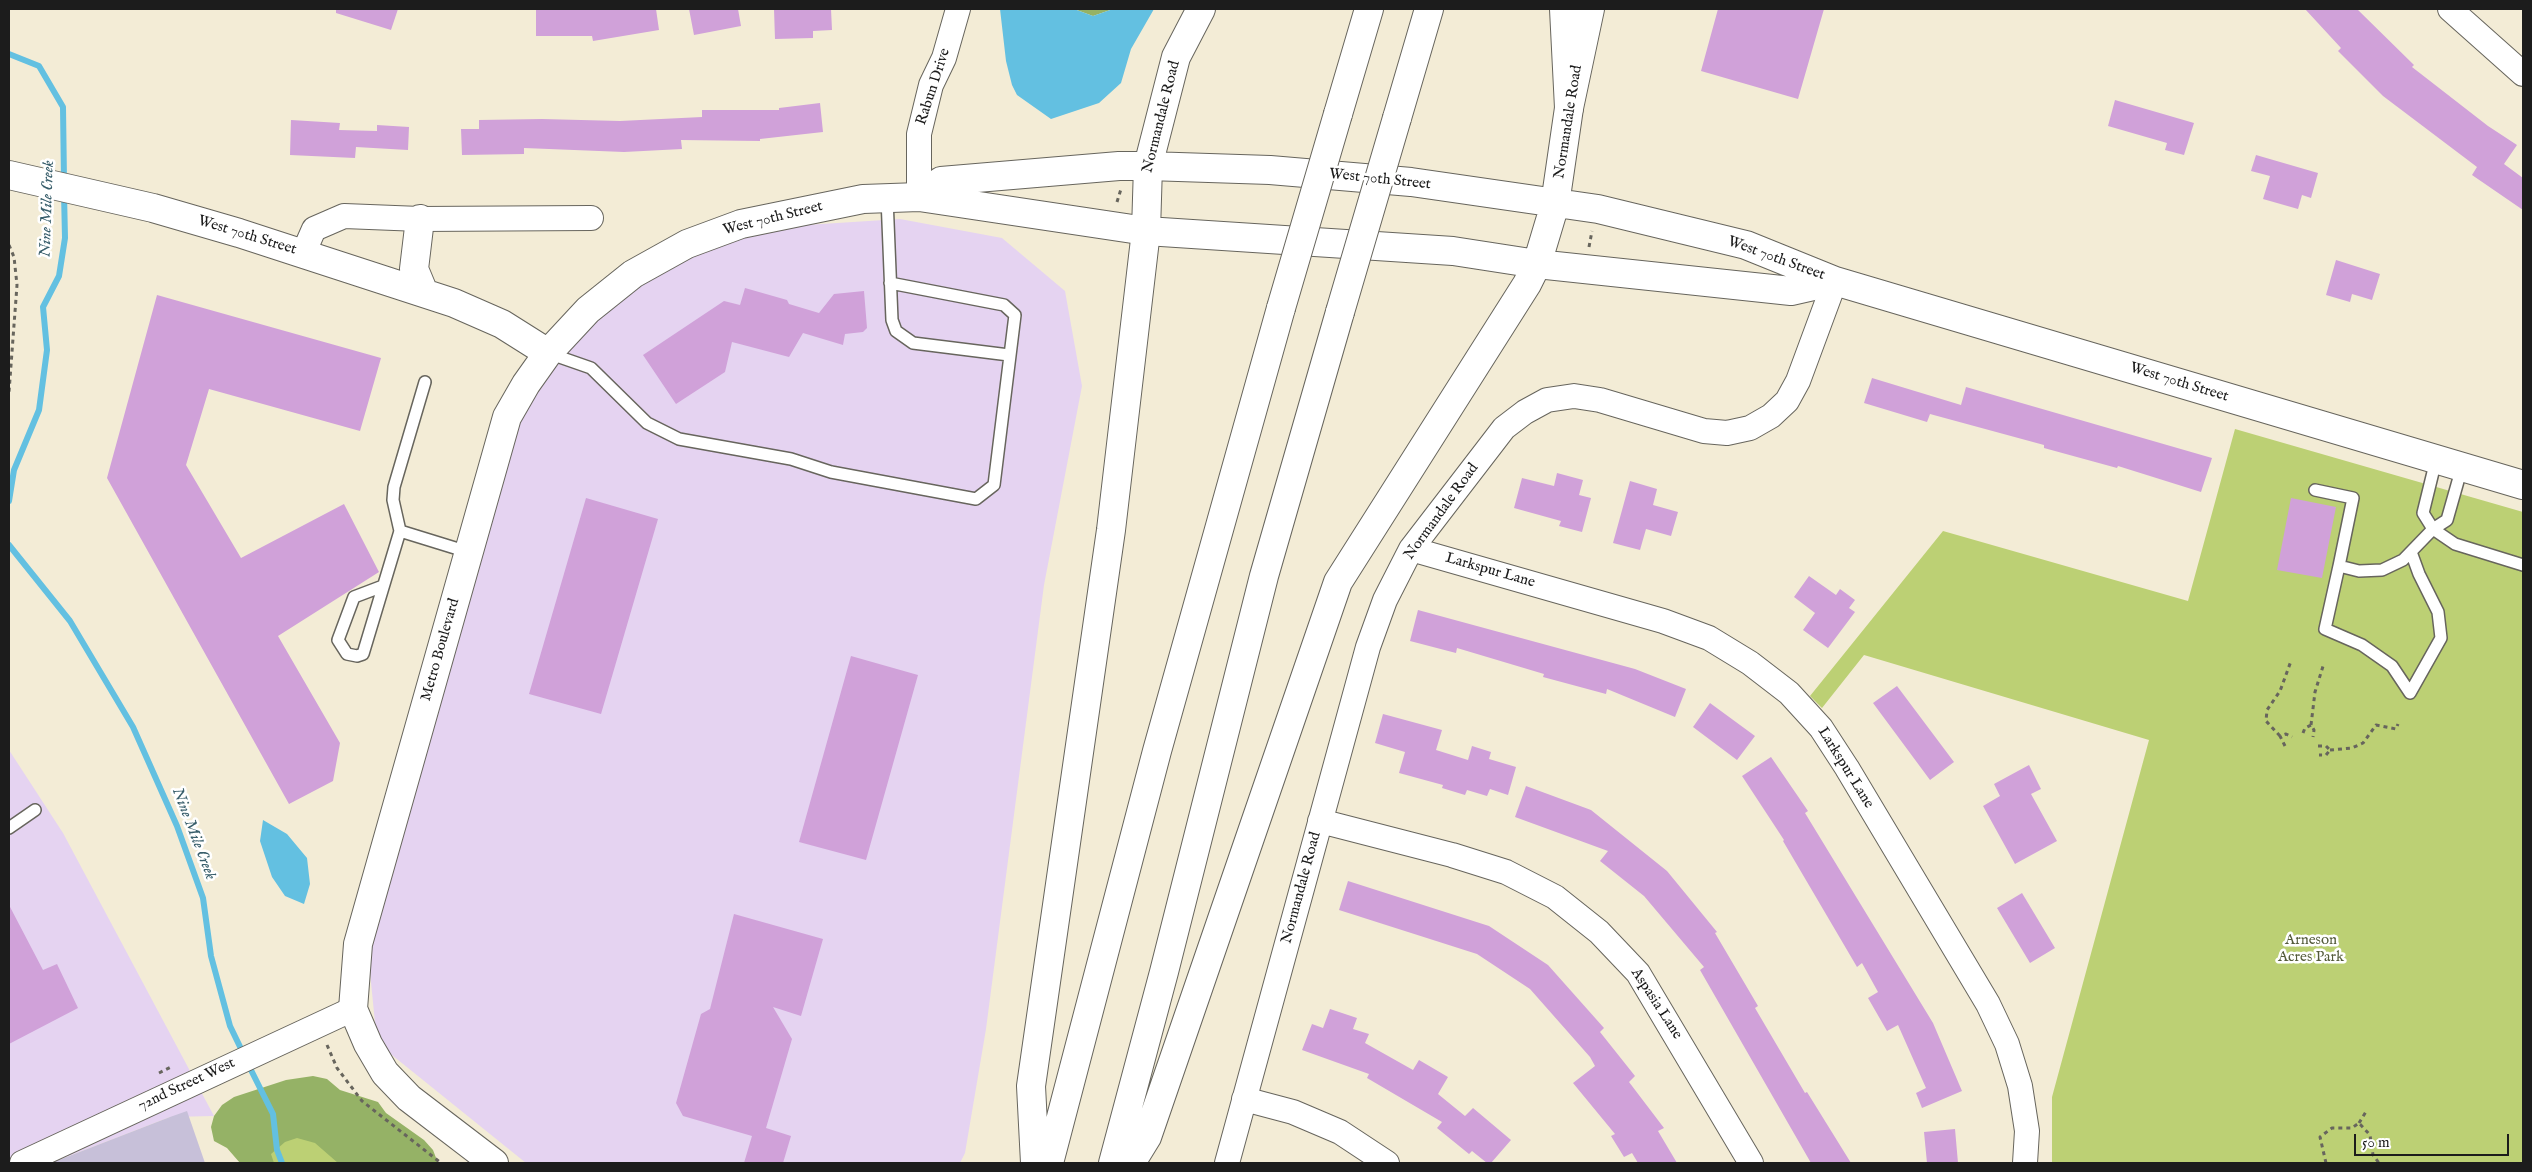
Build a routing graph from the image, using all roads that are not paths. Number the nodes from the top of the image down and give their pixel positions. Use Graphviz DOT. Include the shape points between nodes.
graph roads {
  1 [pos="958,9"];
  2 [pos="1201,9"];
  3 [pos="1370,9"];
  4 [pos="1429,9"];
  5 [pos="1564,9"];
  6 [pos="1590,9"];
  7 [pos="2450,9"];
  8 [pos="2523,74"];
  9 [pos="1569,108"];
  10 [pos="1148,166"];
  11 [pos="17,177"];
  12 [pos="919,197"];
  13 [pos="886,198"];
  14 [pos="1555,204"];
  15 [pos="591,218"];
  16 [pos="420,219"];
  17 [pos="1146,232"];
  18 [pos="303,254"];
  19 [pos="1537,264"];
  20 [pos="1835,281"];
  21 [pos="890,283"];
  22 [pos="424,293"];
  23 [pos="548,354"];
  24 [pos="1009,355"];
  25 [pos="425,382"];
  26 [pos="2449,463"];
  27 [pos="2523,485"];
  28 [pos="2315,490"];
  29 [pos="2432,529"];
  30 [pos="400,531"];
  31 [pos="1411,549"];
  32 [pos="468,552"];
  33 [pos="2411,552"];
  34 [pos="2523,565"];
  35 [pos="2339,566"];
  36 [pos="384,586"];
  37 [pos="34,810"];
  38 [pos="1320,821"];
  39 [pos="9,828"];
  40 [pos="353,1009"];
  41 [pos="1244,1099"];
  42 [pos="22,1163"];
  43 [pos="494,1163"];
  44 [pos="1036,1163"];
  45 [pos="1049,1163"];
  46 [pos="1113,1163"];
  47 [pos="1131,1163"];
  48 [pos="1226,1163"];
  49 [pos="1387,1163"];
  50 [pos="1752,1163"];
  51 [pos="2025,1163"];
  1 -- 12 [label="street, Rabun Drive" via="944,58 931,85 919,134"];
  2 -- 10 [label="main road, Normandale Road" via="1176,57"];
  3 -- 45 [label="main road, bridge" via="1281,308 1157,751"];
  4 -- 46 [label="main road, bridge" via="1264,576"];
  5 -- 9 [label="main road"];
  6 -- 9 [label="main road, Normandale Road"];
  7 -- 8 [label="street"];
  9 -- 14 [label="main road, Normandale Road"];
  10 -- 12 [label="main road, West 70th Street" via="941,181"];
  10 -- 14 [label="main road, West 70th Street" via="1270,170 1410,182"];
  10 -- 17 [label="main road, Normandale Road"];
  11 -- 18 [label="main road, West 70th Street" via="182,216"];
  12 -- 13 [label="main road, West 70th Street"];
  12 -- 17 [label="main road, West 70th Street"];
  13 -- 21 [label="lane"];
  13 -- 23 [label="main road, West 70th Street" via="863,199 741,224 687,244 626,280 588,310"];
  14 -- 19 [label="main road, Normandale Road"];
  14 -- 20 [label="main road, West 70th Street" via="1598,209 1746,245"];
  15 -- 16 [label="street, West 70th Street"];
  16 -- 18 [label="street, West 70th Street" via="344,216 314,229"];
  16 -- 22 [label="main road" via="414,270"];
  17 -- 19 [label="main road, West 70th Street" via="1453,251"];
  17 -- 44 [label="main road, Normandale Road" via="1112,530 1031,1086"];
  18 -- 22 [label="main road"];
  19 -- 20 [label="main road, West 70th Street" via="1791,291"];
  19 -- 47 [label="main road, Normandale Road" via="1528,284 1338,582 1147,1137"];
  20 -- 26 [label="main road, West 70th Street"];
  20 -- 31 [label="street, Normandale Road" via="1798,381 1787,401 1771,416 1750,428 1727,433 1704,431 1600,400 1574,396 1547,400 1504,428"];
  21 -- 24 [label="lane" via="892,320 896,331 913,343"];
  21 -- 24 [label="lane" via="1004,305 1015,315"];
  22 -- 23 [label="main road" via="502,324"];
  23 -- 24 [label="lane" via="591,368 647,423 679,439 791,459 830,472 976,499 994,485"];
  23 -- 32 [label="main road, Metro Boulevard" via="507,417"];
  25 -- 30 [label="lane" via="394,487 393,500"];
  26 -- 27 [label="main road, West 70th Street"];
  26 -- 29 [label="lane" via="2423,513"];
  26 -- 29 [label="lane" via="2448,520"];
  28 -- 35 [label="lane" via="2353,498"];
  29 -- 33 [label="lane"];
  29 -- 34 [label="lane" via="2454,544"];
  30 -- 32 [label="lane"];
  30 -- 36 [label="lane"];
  31 -- 38 [label="street, Normandale Road" via="1385,600 1368,647"];
  31 -- 51 [label="street, Larkspur Lane" via="1663,621 1709,638 1750,663 1789,693 1821,728 1847,768 1988,1004 2007,1044 2020,1086 2027,1131"];
  32 -- 40 [label="main road, Metro Boulevard" via="358,944"];
  33 -- 35 [label="lane" via="2403,560 2382,570 2359,571"];
  33 -- 35 [label="lane" via="2418,574 2438,612 2441,638 2410,693 2392,666 2362,645 2325,628"];
  36 -- 36 [label="lane" via="354,597 338,640 347,654 363,654"];
  37 -- 39 [label="lane"];
  38 -- 41 [label="street, Normandale Road"];
  38 -- 50 [label="street, Aspasia Lane" via="1506,872 1555,897 1599,932 1638,973"];
  40 -- 42 [label="street, 72nd Street West"];
  40 -- 43 [label="main road, Metro Boulevard" via="385,1073 409,1098"];
  41 -- 48 [label="street, Normandale Road"];
  41 -- 49 [label="street" via="1293,1112 1340,1132"];
}
